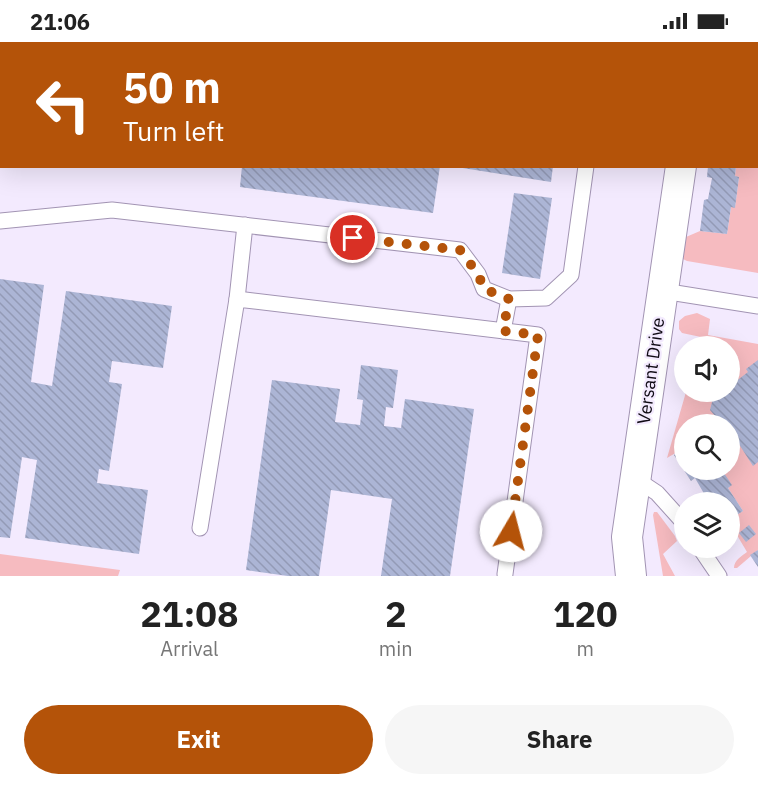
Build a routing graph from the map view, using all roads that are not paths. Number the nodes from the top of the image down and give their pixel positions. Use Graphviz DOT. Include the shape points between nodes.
graph roads {
  1 [pos="586,168"];
  2 [pos="681,168"];
  3 [pos="0,221"];
  4 [pos="245,225"];
  5 [pos="663,291"];
  6 [pos="237,299"];
  7 [pos="509,299"];
  8 [pos="758,306"];
  9 [pos="503,331"];
  10 [pos="636,479"];
  11 [pos="674,512"];
  12 [pos="200,528"];
  13 [pos="707,558"];
  14 [pos="505,574"];
  15 [pos="631,576"];
  16 [pos="719,576"];
  1 -- 7 [label="lane" via="571,275 546,298"];
  2 -- 5 [label="street, Versant Drive"];
  3 -- 4 [label="lane" via="112,210"];
  4 -- 6 [label="lane"];
  4 -- 7 [label="lane" via="460,250 484,289"];
  5 -- 8 [label="lane"];
  5 -- 10 [label="street, Versant Drive"];
  6 -- 9 [label="lane"];
  6 -- 12 [label="lane"];
  7 -- 9 [label="lane"];
  9 -- 14 [label="lane" via="538,335"];
  10 -- 11 [label="lane" via="657,493"];
  10 -- 15 [label="street, Versant Drive" via="627,537"];
  13 -- 16 [label="lane"];
}
